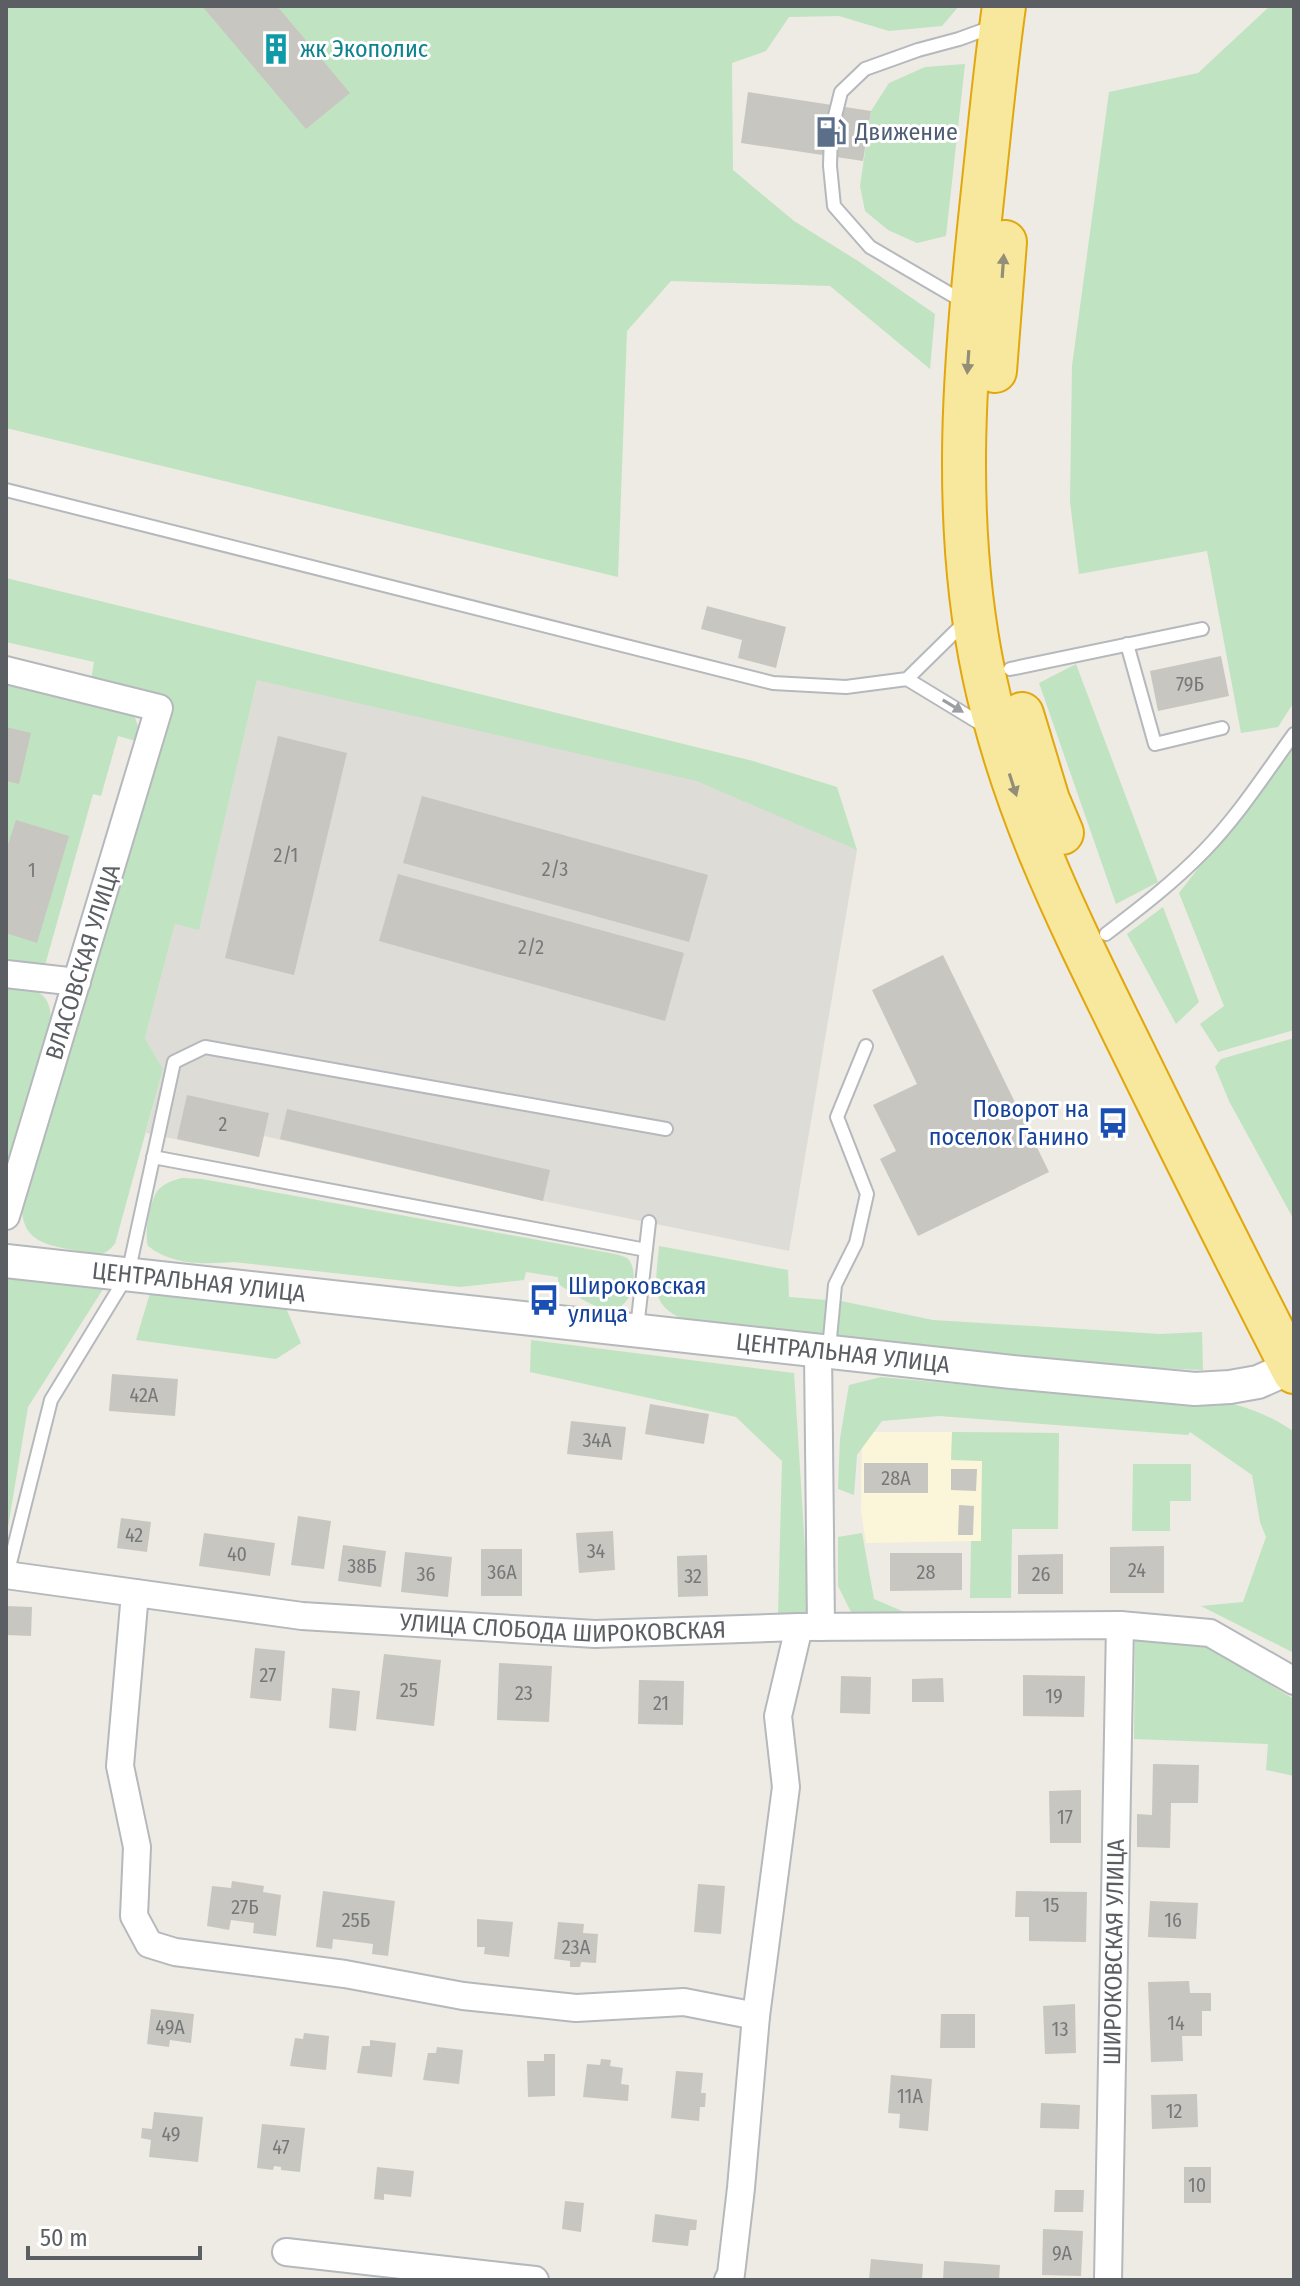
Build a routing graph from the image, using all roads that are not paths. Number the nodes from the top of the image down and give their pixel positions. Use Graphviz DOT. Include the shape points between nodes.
graph roads {
  1 [pos="1012,12"];
  2 [pos="970,306"];
  3 [pos="6,490"];
  4 [pos="973,614"];
  5 [pos="1202,629"];
  6 [pos="1127,644"];
  7 [pos="1010,669"];
  8 [pos="6,670"];
  9 [pos="907,679"];
  10 [pos="1222,728"];
  11 [pos="999,734"];
  12 [pos="1294,734"];
  13 [pos="1106,934"];
  14 [pos="6,974"];
  15 [pos="77,982"];
  16 [pos="866,1046"];
  17 [pos="666,1129"];
  18 [pos="153,1157"];
  19 [pos="6,1216"];
  20 [pos="649,1222"];
  21 [pos="646,1250"];
  22 [pos="6,1261"];
  23 [pos="128,1274"];
  24 [pos="1294,1318"];
  25 [pos="637,1331"];
  26 [pos="823,1351"];
  27 [pos="1293,1369"];
  28 [pos="6,1575"];
  29 [pos="135,1593"];
  30 [pos="1120,1625"];
  31 [pos="810,1627"];
  32 [pos="1294,1681"];
  33 [pos="756,2016"];
  34 [pos="286,2252"];
  35 [pos="535,2280"];
  36 [pos="728,2280"];
  37 [pos="1108,2280"];
  1 -- 2 [label="highway"];
  1 -- 2 [label="lane" via="959,39 865,69 841,92 831,132 834,206 870,247"];
  7 -- 1 [label="highway, one-way" via="994,561 993,393 1024,43"];
  2 -- 4 [label="highway, one-way" via="964,493"];
  3 -- 9 [label="lane" via="773,683 846,687"];
  4 -- 9 [label="lane"];
  4 -- 11 [label="highway"];
  5 -- 6 [label="lane"];
  6 -- 7 [label="lane"];
  6 -- 10 [label="lane" via="1155,744"];
  7 -- 13 [label="highway" via="1048,800"];
  8 -- 15 [label="street, ВЛАСОВСКАЯ УЛИЦА" via="159,708"];
  9 -- 11 [label="lane, one-way"];
  11 -- 27 [label="highway, one-way" via="1058,897"];
  12 -- 13 [label="lane" via="1205,850"];
  13 -- 24 [label="highway"];
  14 -- 15 [label="street"];
  15 -- 19 [label="street, ВЛАСОВСКАЯ УЛИЦА"];
  16 -- 26 [label="lane" via="837,1117 867,1194 856,1243 835,1285"];
  17 -- 18 [label="lane" via="205,1047 174,1062"];
  18 -- 21 [label="lane"];
  18 -- 23 [label="lane"];
  20 -- 21 [label="lane"];
  21 -- 25 [label="lane"];
  22 -- 23 [label="street, ЦЕНТРАЛЬНАЯ УЛИЦА"];
  23 -- 25 [label="street, ЦЕНТРАЛЬНАЯ УЛИЦА"];
  23 -- 28 [label="lane" via="51,1400"];
  25 -- 26 [label="street, ЦЕНТРАЛЬНАЯ УЛИЦА"];
  26 -- 27 [label="street, ЦЕНТРАЛЬНАЯ УЛИЦА" via="1195,1389 1258,1382"];
  26 -- 31 [label="street"];
  28 -- 29 [label="street, УЛИЦА СЛОБОДА ШИРОКОВСКАЯ"];
  29 -- 31 [label="street, УЛИЦА СЛОБОДА ШИРОКОВСКАЯ" via="302,1616 595,1634"];
  29 -- 33 [label="street" via="120,1766 137,1847 134,1916 149,1944 463,1996 576,2008 684,2002"];
  30 -- 31 [label="street, УЛИЦА СЛОБОДА ШИРОКОВСКАЯ"];
  30 -- 32 [label="street, УЛИЦА СЛОБОДА ШИРОКОВСКАЯ" via="1210,1633"];
  30 -- 37 [label="street, ШИРОКОВСКАЯ УЛИЦА"];
  31 -- 33 [label="street" via="778,1716 786,1787"];
  33 -- 36 [label="street"];
  34 -- 35 [label="street"];
}
